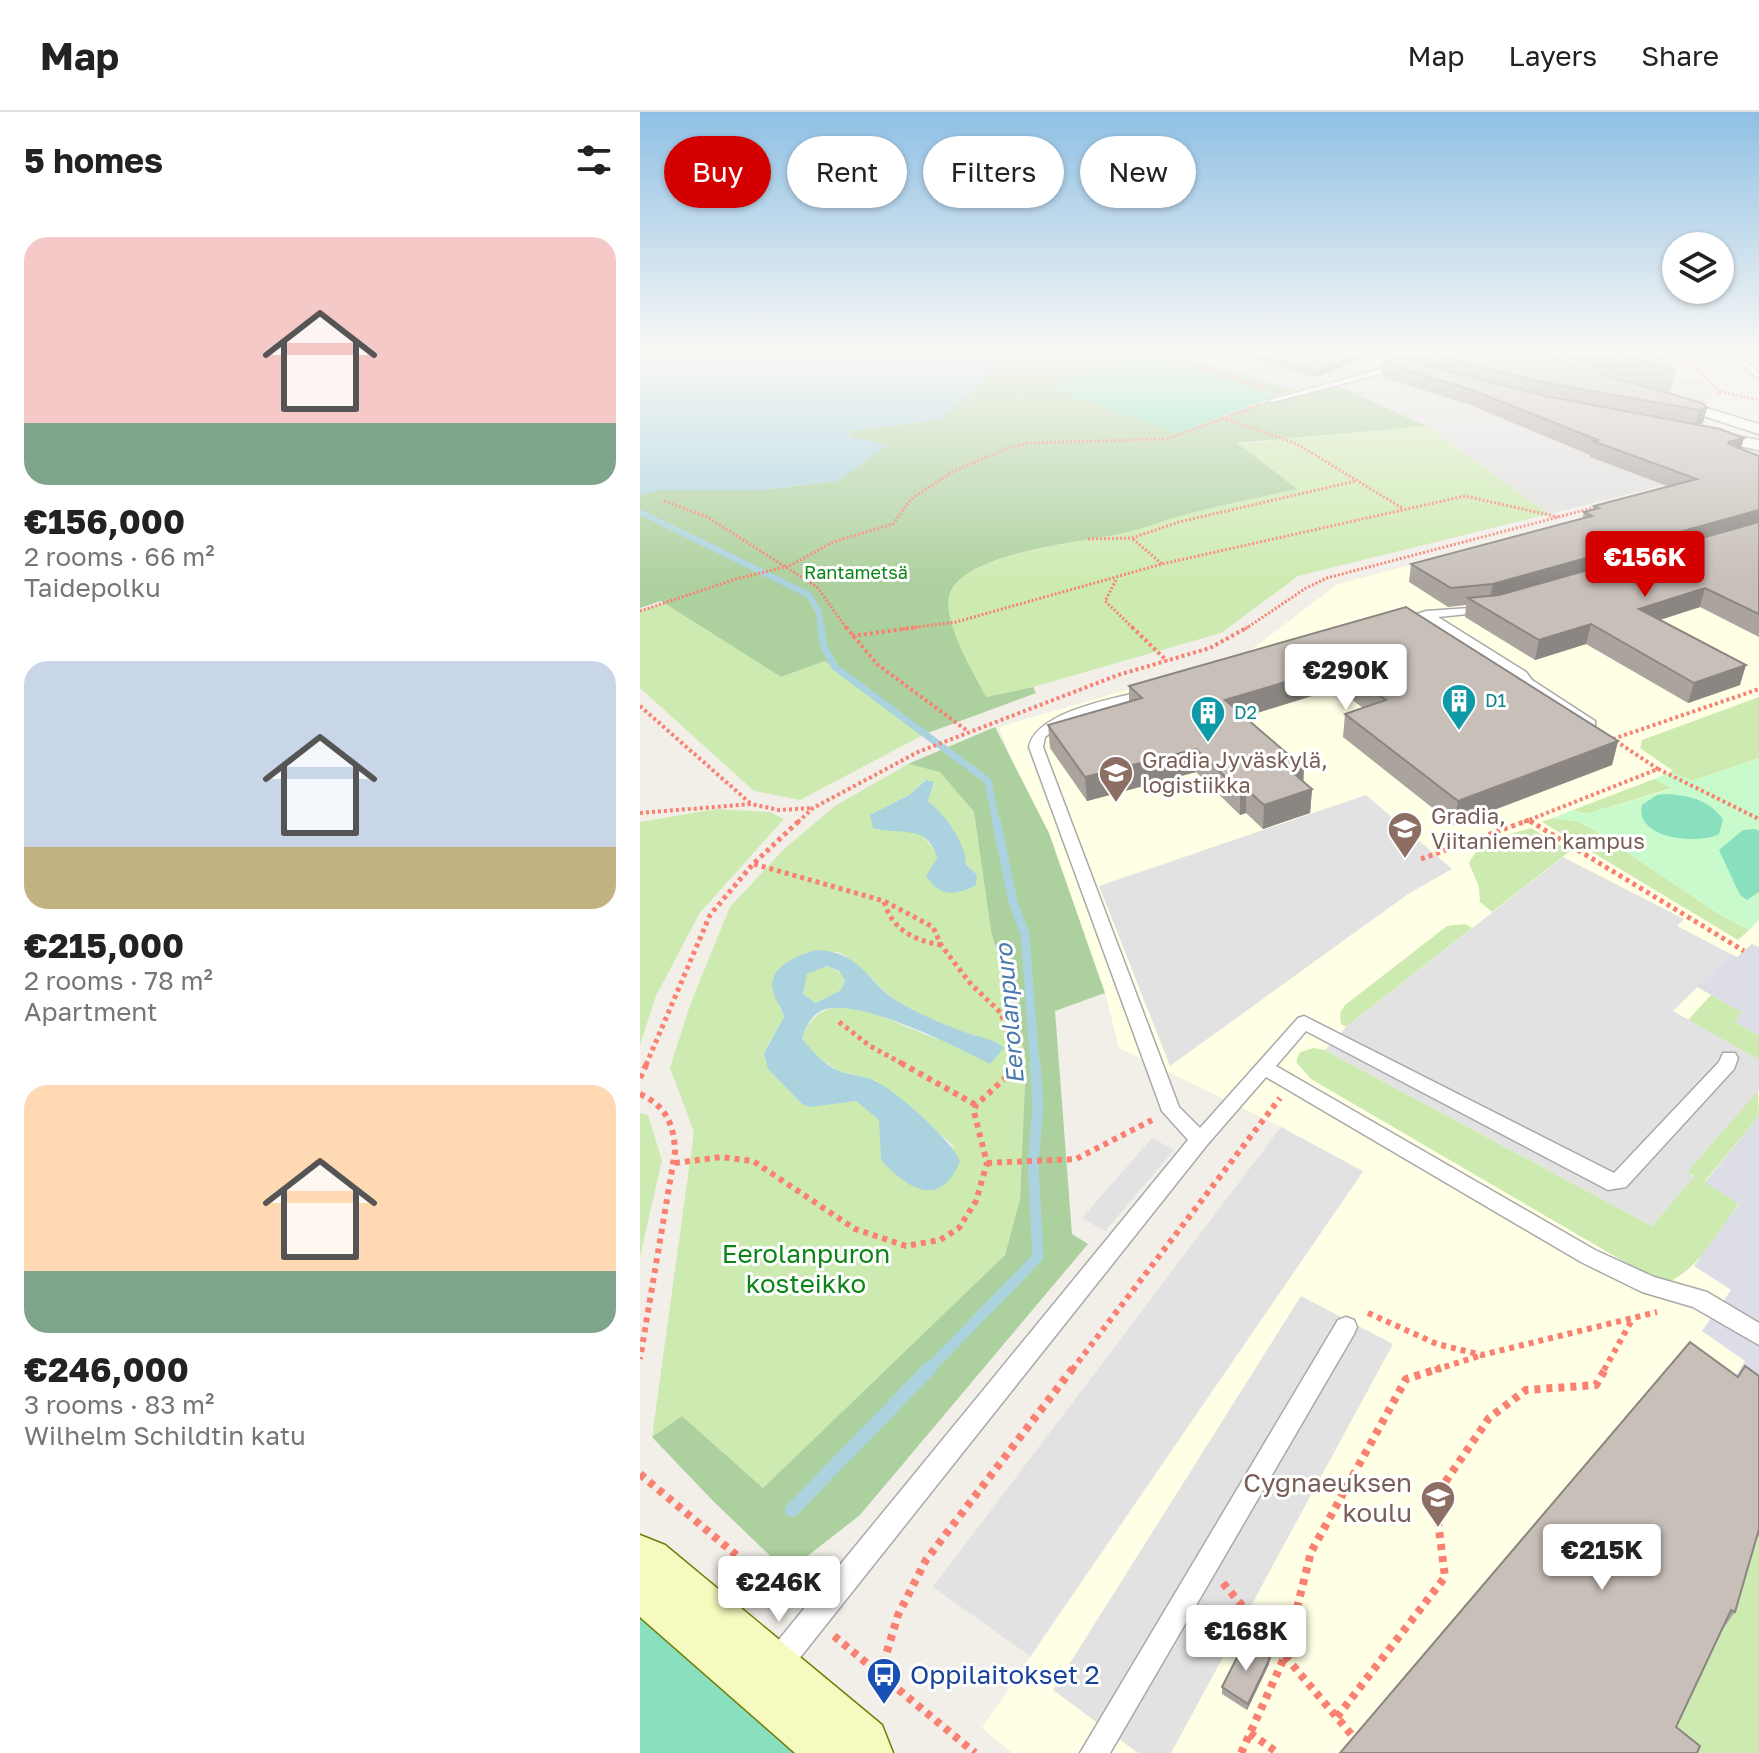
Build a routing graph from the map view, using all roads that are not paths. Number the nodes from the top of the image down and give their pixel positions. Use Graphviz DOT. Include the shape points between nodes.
graph roads {
  1 [pos="1690,433"];
  2 [pos="1759,445"];
  3 [pos="1491,609"];
  4 [pos="1426,614"];
  5 [pos="1381,627"];
  6 [pos="1161,690"];
  7 [pos="1601,731"];
  8 [pos="1729,1058"];
  9 [pos="1264,1068"];
  10 [pos="1200,1140"];
  11 [pos="1346,1327"];
  12 [pos="1759,1335"];
  13 [pos="640,1570"];
  14 [pos="766,1678"];
  15 [pos="854,1753"];
  16 [pos="1094,1753"];
  1 -- 2 [label="street"];
  3 -- 4 [label="lane"];
  4 -- 5 [label="lane"];
  4 -- 7 [label="lane"];
  6 -- 10 [label="lane" via="1049,728 1037,738 1036,747 1171,1111"];
  8 -- 9 [label="lane" via="1619,1181 1608,1182 1304,1022"];
  9 -- 10 [label="lane"];
  9 -- 12 [label="lane" via="1588,1256 1650,1285 1699,1299"];
  10 -- 14 [label="lane"];
  11 -- 16 [label="lane"];
  13 -- 14 [label="street"];
  14 -- 15 [label="street"];
}
